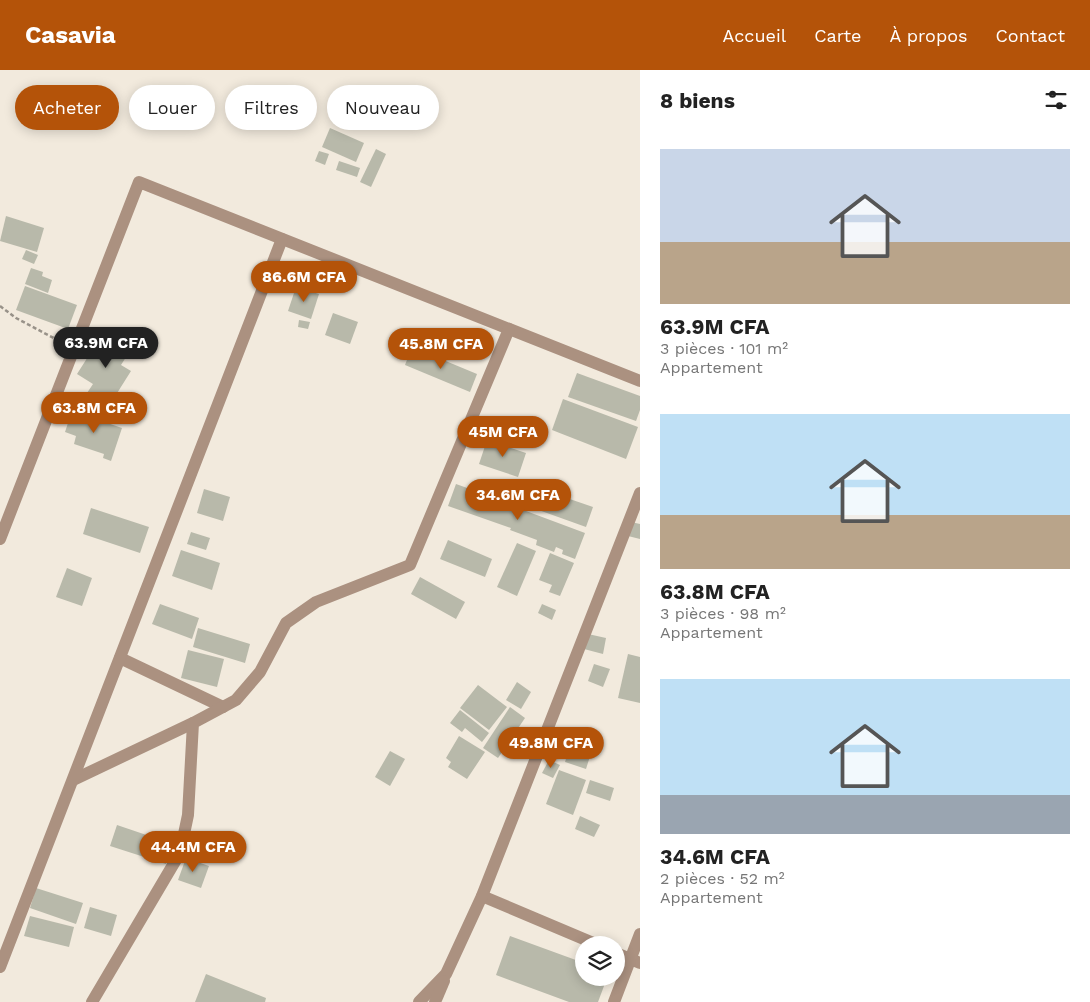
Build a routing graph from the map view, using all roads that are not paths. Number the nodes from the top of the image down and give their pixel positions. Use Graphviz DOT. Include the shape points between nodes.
graph roads {
  1 [pos="282,239"];
  2 [pos="509,329"];
  3 [pos="640,382"];
  4 [pos="640,493"];
  5 [pos="0,540"];
  6 [pos="120,658"];
  7 [pos="223,707"];
  8 [pos="193,723"];
  9 [pos="73,780"];
  10 [pos="482,896"];
  11 [pos="640,934"];
  12 [pos="577,936"];
  13 [pos="635,961"];
  14 [pos="0,967"];
  15 [pos="446,974"];
  16 [pos="92,1002"];
  17 [pos="419,1002"];
  18 [pos="435,1002"];
  19 [pos="614,1002"];
  1 -- 2 [label="street"];
  1 -- 5 [label="street" via="139,182"];
  1 -- 6 [label="street"];
  2 -- 3 [label="street"];
  2 -- 7 [label="street" via="410,565 316,602 286,622 260,672 236,700"];
  4 -- 10 [label="street"];
  6 -- 7 [label="street"];
  6 -- 9 [label="street"];
  7 -- 8 [label="street"];
  8 -- 9 [label="street"];
  8 -- 16 [label="street" via="188,815 180,852"];
  9 -- 14 [label="street"];
  10 -- 12 [label="street"];
  10 -- 15 [label="street"];
  11 -- 13 [label="street"];
  13 -- 19 [label="street"];
  15 -- 17 [label="street"];
  15 -- 18 [label="street"];
}
